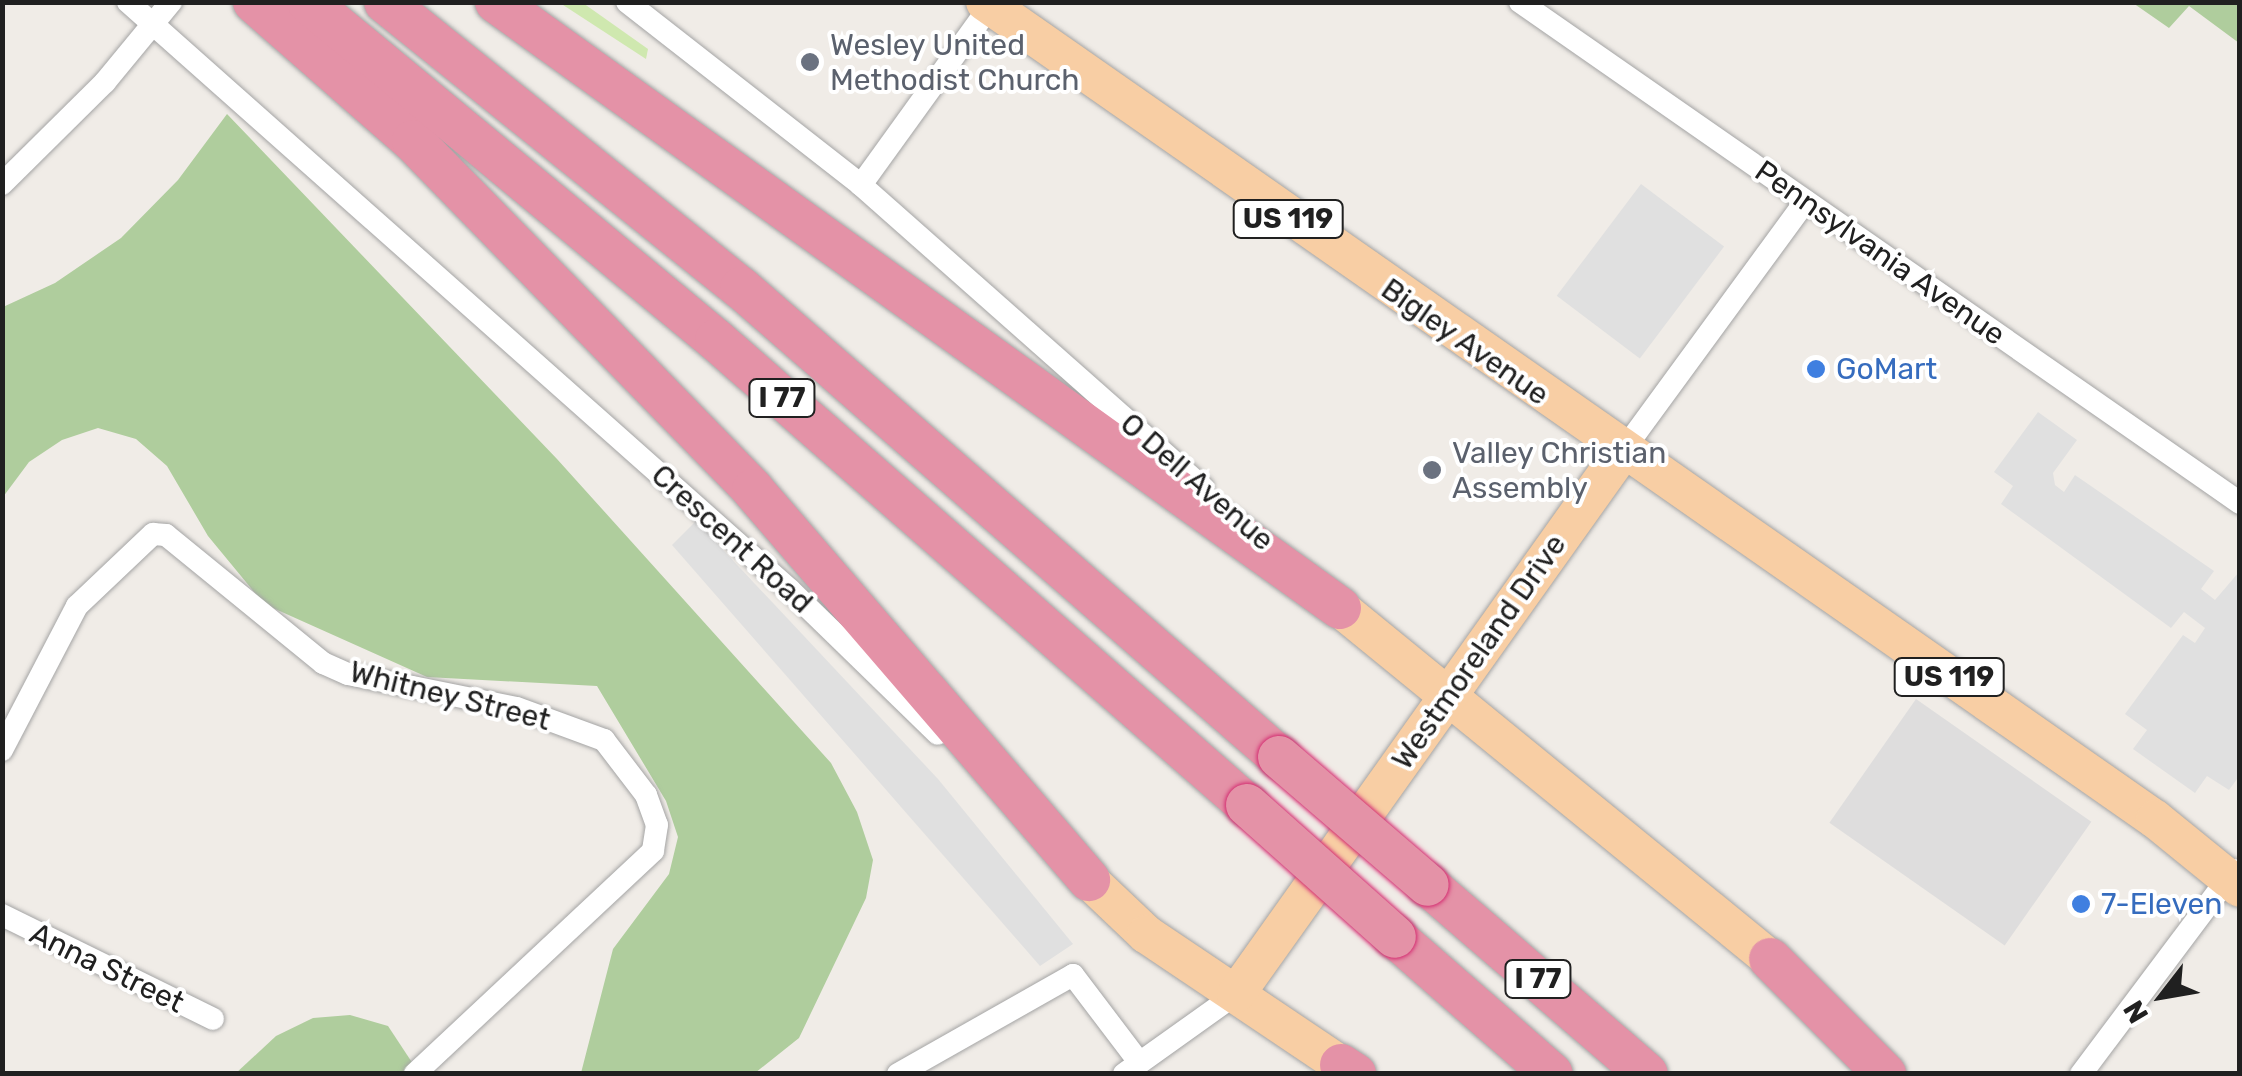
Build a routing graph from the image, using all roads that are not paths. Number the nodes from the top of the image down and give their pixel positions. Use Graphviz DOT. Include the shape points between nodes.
graph roads {
  1 [pos="128,2"];
  2 [pos="170,2"];
  3 [pos="385,2"];
  4 [pos="496,2"];
  5 [pos="626,2"];
  6 [pos="1520,2"];
  7 [pos="989,4"];
  8 [pos="282,10"];
  9 [pos="158,24"];
  10 [pos="2,184"];
  11 [pos="861,185"];
  12 [pos="1806,201"];
  13 [pos="1622,452"];
  14 [pos="2240,503"];
  15 [pos="1340,608"];
  16 [pos="1449,695"];
  17 [pos="2,750"];
  18 [pos="2236,876"];
  19 [pos="1089,880"];
  20 [pos="2,915"];
  21 [pos="1770,959"];
  22 [pos="1236,994"];
  23 [pos="213,1019"];
  24 [pos="1132,1068"];
  25 [pos="1348,1069"];
  26 [pos="415,1074"];
  27 [pos="898,1074"];
  28 [pos="1552,1074"];
  29 [pos="1647,1074"];
  30 [pos="1885,1074"];
  31 [pos="2080,1074"];
  1 -- 9 [label="street, Crescent Road"];
  2 -- 9 [label="street"];
  3 -- 29 [label="highway, I 77, bridge" via="741,288"];
  4 -- 15 [label="highway"];
  5 -- 11 [label="street, O Dell Avenue"];
  6 -- 12 [label="street, Pennsylvania Avenue"];
  7 -- 11 [label="street"];
  7 -- 13 [label="main road, Bigley Avenue / US 119"];
  8 -- 19 [label="highway" via="753,490"];
  8 -- 28 [label="highway, I 77, bridge" via="716,340"];
  9 -- 10 [label="street"];
  9 -- 19 [label="street, Crescent Road" via="790,590"];
  11 -- 15 [label="street, O Dell Avenue"];
  12 -- 13 [label="street, Westmoreland Drive"];
  12 -- 14 [label="street, Pennsylvania Avenue"];
  13 -- 16 [label="main road, Westmoreland Drive"];
  13 -- 18 [label="main road, Bigley Avenue / US 119"];
  15 -- 16 [label="main road, O Dell Avenue"];
  16 -- 21 [label="main road, O Dell Avenue"];
  16 -- 22 [label="main road, Westmoreland Drive"];
  17 -- 26 [label="street, Whitney Street" via="77,606 154,534 166,536 323,663 348,674 518,708 604,740 646,795 657,824 654,850"];
  18 -- 31 [label="street"];
  19 -- 22 [label="main road, Crescent Road" via="1146,934"];
  20 -- 23 [label="street, Anna Street"];
  21 -- 30 [label="highway"];
  22 -- 24 [label="street, Westmoreland Drive"];
  22 -- 25 [label="main road, Crescent Road"];
  24 -- 27 [label="street" via="1073,975"];
}
